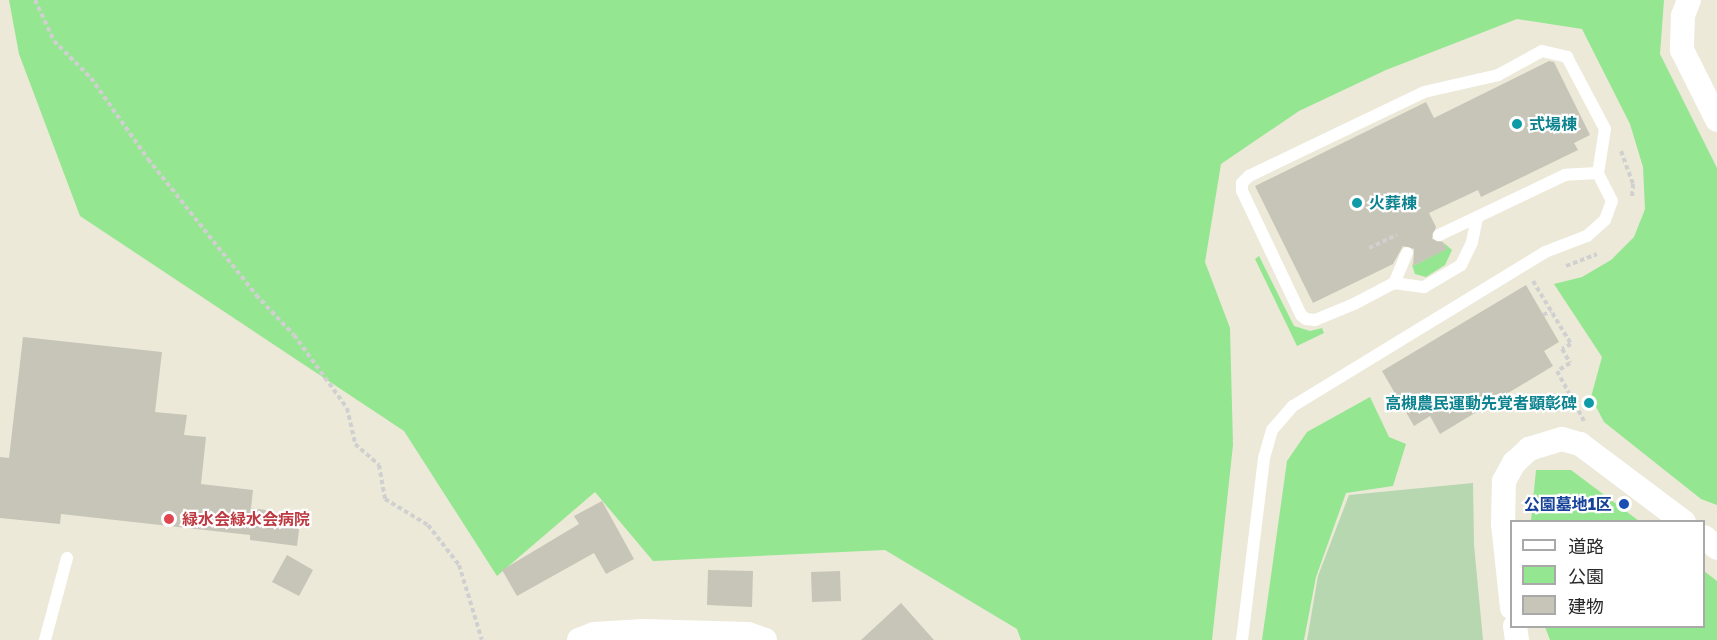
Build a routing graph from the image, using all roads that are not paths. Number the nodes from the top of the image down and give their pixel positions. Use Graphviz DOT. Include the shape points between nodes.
graph roads {
  1 [pos="1689,0"];
  2 [pos="1717,120"];
  3 [pos="1598,173"];
  4 [pos="1477,218"];
  5 [pos="1439,235"];
  6 [pos="1407,253"];
  7 [pos="1394,283"];
  8 [pos="1681,520"];
  9 [pos="1705,538"];
  10 [pos="1717,548"];
  11 [pos="67,558"];
  12 [pos="1510,589"];
  13 [pos="45,640"];
  14 [pos="579,640"];
  15 [pos="765,640"];
  16 [pos="1242,640"];
  1 -- 2 [label="street" via="1683,16 1682,50"];
  3 -- 4 [label="lane" via="1565,175"];
  3 -- 7 [label="lane" via="1605,129 1567,57 1542,51 1498,75 1424,92 1249,176 1242,183 1242,191 1306,319 1315,320"];
  3 -- 16 [label="lane" via="1612,201 1605,220 1587,236 1545,252 1293,406 1272,430 1264,458"];
  4 -- 5 [label="lane"];
  4 -- 7 [label="lane" via="1472,242 1461,265 1424,287"];
  6 -- 7 [label="lane"];
  8 -- 12 [label="street" via="1580,444 1562,439 1529,449 1514,463 1504,481 1503,524"];
  9 -- 10 [label="street"];
  11 -- 13 [label="lane"];
  14 -- 15 [label="street" via="594,634 643,631 748,634"];
}
